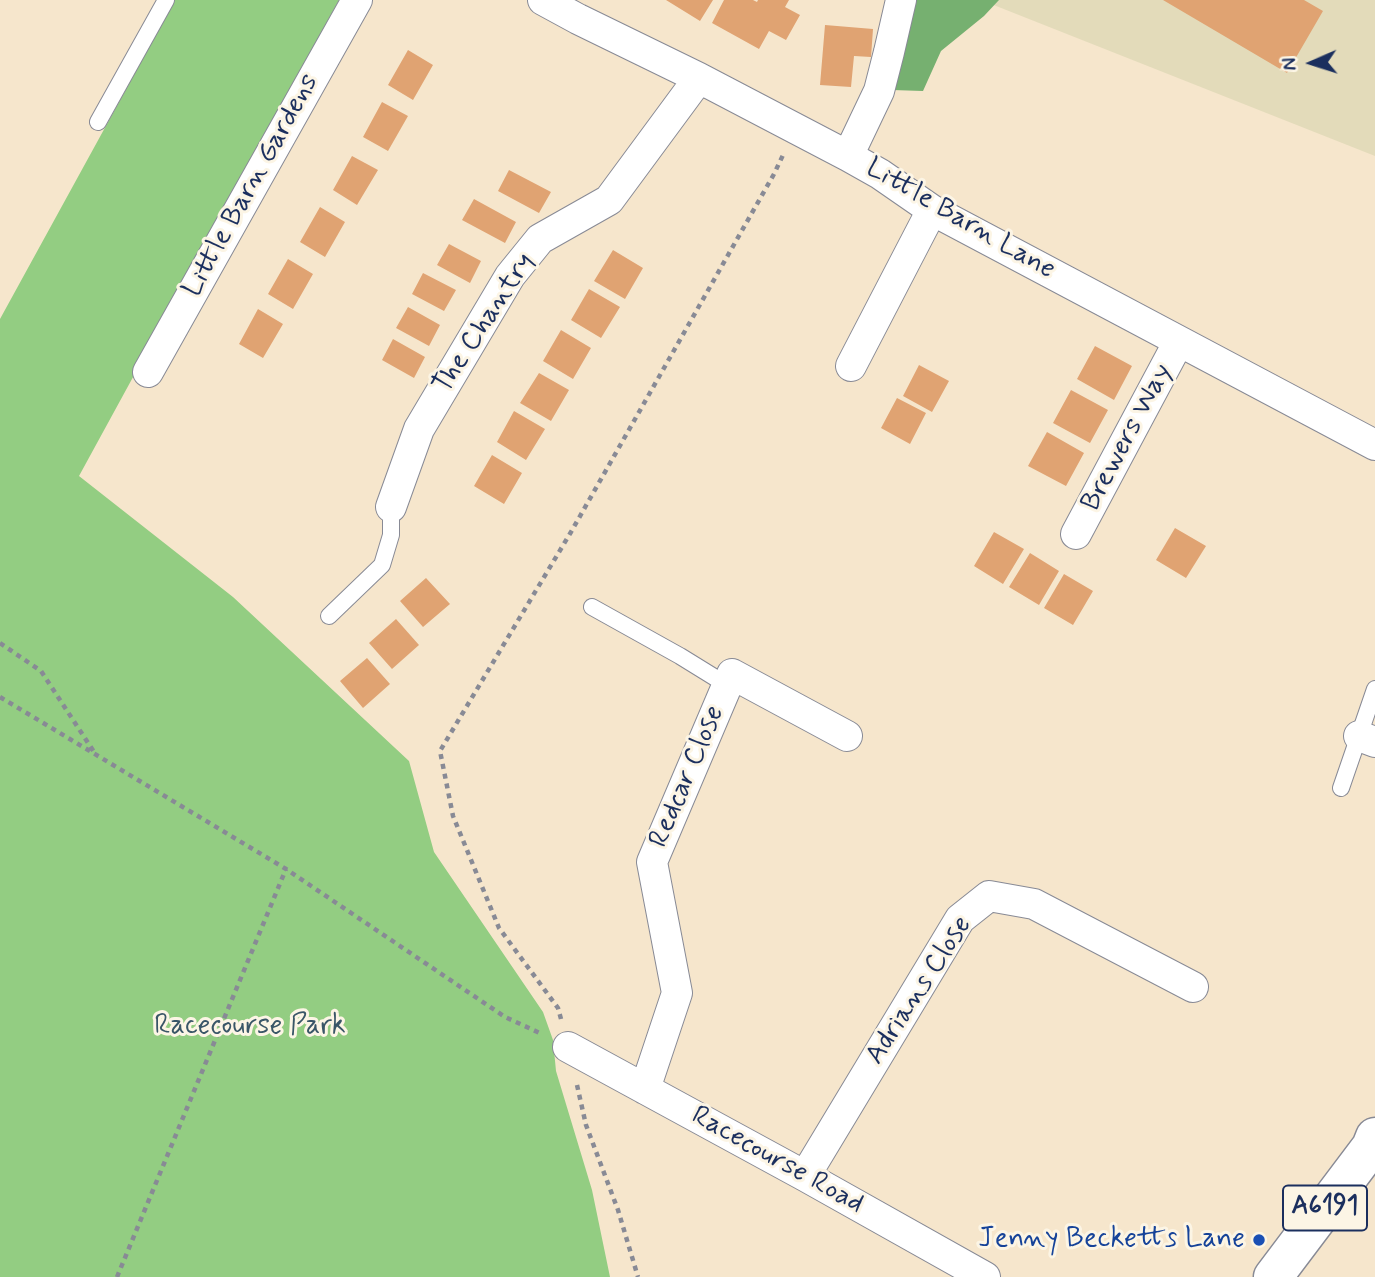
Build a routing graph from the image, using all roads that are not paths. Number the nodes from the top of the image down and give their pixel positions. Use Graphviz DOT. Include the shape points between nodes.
graph roads {
  1 [pos="166,0"];
  2 [pos="357,0"];
  3 [pos="543,0"];
  4 [pos="901,0"];
  5 [pos="583,10"];
  6 [pos="699,78"];
  7 [pos="98,121"];
  8 [pos="848,156"];
  9 [pos="932,210"];
  10 [pos="1179,341"];
  11 [pos="850,366"];
  12 [pos="148,372"];
  13 [pos="1375,444"];
  14 [pos="391,507"];
  15 [pos="1076,534"];
  16 [pos="592,607"];
  17 [pos="329,616"];
  18 [pos="727,685"];
  19 [pos="1375,689"];
  20 [pos="847,736"];
  21 [pos="1367,739"];
  22 [pos="1341,788"];
  23 [pos="1193,986"];
  24 [pos="568,1047"];
  25 [pos="645,1089"];
  26 [pos="1374,1144"];
  27 [pos="805,1176"];
  28 [pos="985,1277"];
  29 [pos="1273,1277"];
  1 -- 7 [label="lane"];
  2 -- 12 [label="street, Little Barn Gardens"];
  3 -- 5 [label="street, Little Barn Lane"];
  4 -- 8 [label="street" via="878,91"];
  5 -- 6 [label="street, Little Barn Lane"];
  6 -- 8 [label="street, Little Barn Lane"];
  6 -- 14 [label="street, The Chantry" via="609,200 540,239 510,276 419,429"];
  8 -- 9 [label="street, Little Barn Lane"];
  9 -- 10 [label="street, Little Barn Lane"];
  9 -- 11 [label="street"];
  10 -- 13 [label="street, Little Barn Lane"];
  10 -- 15 [label="street, Brewers Way"];
  14 -- 17 [label="lane" via="391,535 382,565"];
  16 -- 18 [label="lane"];
  18 -- 20 [label="street, Redcar Close" via="732,674"];
  18 -- 25 [label="street, Redcar Close" via="652,862 677,993"];
  19 -- 21 [label="lane"];
  21 -- 22 [label="lane"];
  23 -- 27 [label="street, Adrians Close" via="1034,904 989,897 960,919"];
  24 -- 25 [label="street, Racecourse Road"];
  25 -- 27 [label="street, Racecourse Road"];
  26 -- 29 [label="main road, A6191"];
  27 -- 28 [label="street, Racecourse Road"];
}
